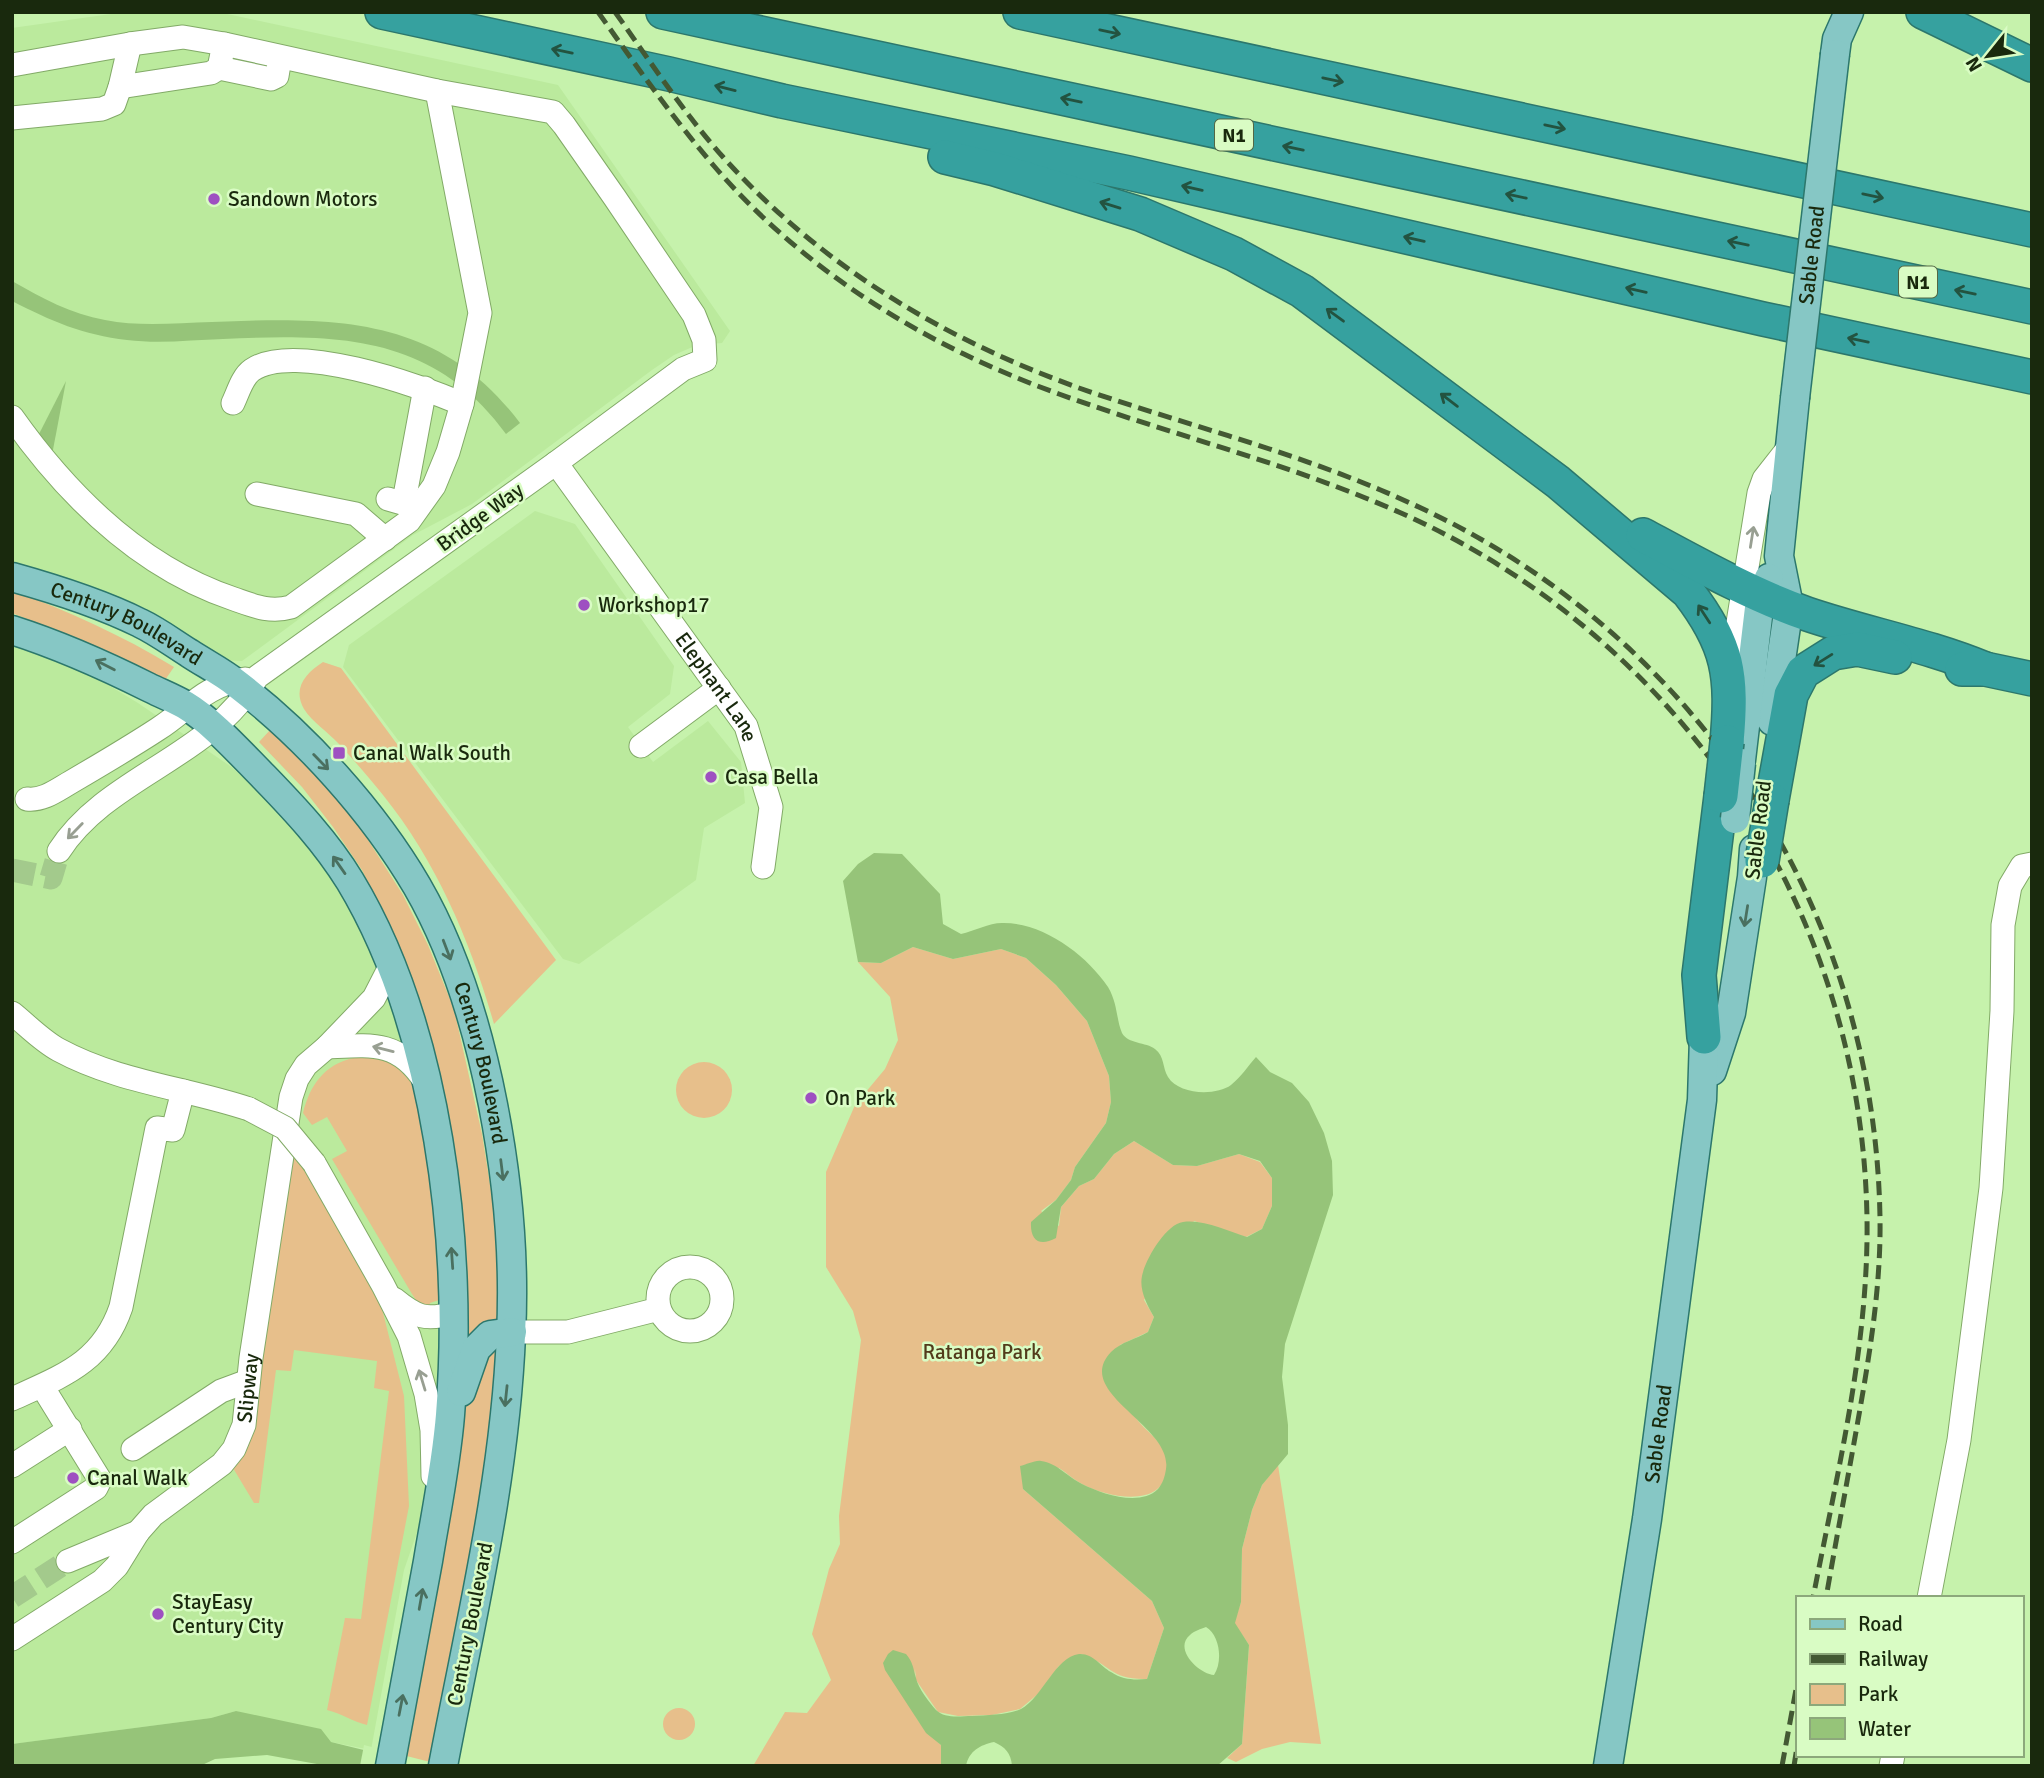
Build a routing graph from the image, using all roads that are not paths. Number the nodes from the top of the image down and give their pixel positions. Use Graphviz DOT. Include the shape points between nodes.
graph roads {
  1 [pos="382,12"];
  2 [pos="663,12"];
  3 [pos="1020,12"];
  4 [pos="1849,12"];
  5 [pos="1923,12"];
  6 [pos="1834,35"];
  7 [pos="130,44"];
  8 [pos="225,44"];
  9 [pos="280,58"];
  10 [pos="12,65"];
  11 [pos="2032,65"];
  12 [pos="219,68"];
  13 [pos="120,87"];
  14 [pos="437,91"];
  15 [pos="782,101"];
  16 [pos="12,118"];
  17 [pos="2032,230"];
  18 [pos="2032,307"];
  19 [pos="2032,377"];
  20 [pos="425,388"];
  21 [pos="463,396"];
  22 [pos="233,403"];
  23 [pos="12,417"];
  24 [pos="1790,446"];
  25 [pos="556,463"];
  26 [pos="1558,482"];
  27 [pos="257,495"];
  28 [pos="388,499"];
  29 [pos="384,539"];
  30 [pos="12,578"];
  31 [pos="1764,595"];
  32 [pos="12,631"];
  33 [pos="1985,669"];
  34 [pos="1729,677"];
  35 [pos="2032,679"];
  36 [pos="246,683"];
  37 [pos="719,688"];
  38 [pos="186,706"];
  39 [pos="213,728"];
  40 [pos="641,746"];
  41 [pos="1734,751"];
  42 [pos="95,768"];
  43 [pos="1768,794"];
  44 [pos="114,797"];
  45 [pos="27,799"];
  46 [pos="59,852"];
  47 [pos="1756,862"];
  48 [pos="2032,863"];
  49 [pos="763,867"];
  50 [pos="392,963"];
  51 [pos="12,1013"];
  52 [pos="1704,1037"];
  53 [pos="327,1047"];
  54 [pos="426,1083"];
  55 [pos="183,1091"];
  56 [pos="1702,1100"];
  57 [pos="386,1290"];
  58 [pos="659,1309"];
  59 [pos="454,1313"];
  60 [pos="512,1332"];
  61 [pos="248,1381"];
  62 [pos="42,1386"];
  63 [pos="12,1399"];
  64 [pos="70,1429"];
  65 [pos="133,1449"];
  66 [pos="12,1466"];
  67 [pos="444,1476"];
  68 [pos="435,1521"];
  69 [pos="138,1532"];
  70 [pos="12,1542"];
  71 [pos="68,1561"];
  72 [pos="1929,1596"];
  73 [pos="12,1639"];
  74 [pos="392,1755"];
  75 [pos="444,1760"];
  76 [pos="1608,1766"];
  15 -- 1 [label="highway, one-way"];
  18 -- 2 [label="highway, N1, one-way"];
  3 -- 17 [label="highway, one-way"];
  4 -- 6 [label="main road, Sable Road"];
  5 -- 11 [label="highway"];
  6 -- 24 [label="main road, Sable Road, bridge"];
  7 -- 8 [label="lane" via="173,37"];
  7 -- 10 [label="lane"];
  7 -- 13 [label="lane"];
  8 -- 9 [label="lane"];
  8 -- 12 [label="lane"];
  9 -- 12 [label="lane" via="271,79"];
  9 -- 14 [label="lane"];
  12 -- 13 [label="lane" via="211,74"];
  13 -- 16 [label="lane" via="110,106"];
  14 -- 21 [label="lane" via="480,313"];
  14 -- 25 [label="lane, Bridge Way" via="552,112 694,315 704,340 705,360 683,369"];
  19 -- 15 [label="highway, one-way" via="1129,173"];
  26 -- 15 [label="highway, one-way" via="1302,291 1234,254 1140,214 995,169 839,131"];
  20 -- 21 [label="lane"];
  20 -- 22 [label="lane" via="354,369 272,361 249,373"];
  20 -- 28 [label="lane" via="404,501"];
  21 -- 29 [label="lane" via="449,452 434,486 409,521"];
  23 -- 29 [label="lane" via="67,486 143,553 201,588 265,610 291,607"];
  24 -- 31 [label="main road, Sable Road" via="1779,556"];
  31 -- 24 [label="lane, one-way" via="1759,493"];
  25 -- 36 [label="lane, Bridge Way"];
  25 -- 37 [label="lane, Elephant Lane"];
  26 -- 31 [label="highway" via="1644,536"];
  34 -- 26 [label="highway, one-way" via="1718,639 1688,592"];
  27 -- 29 [label="lane" via="356,514"];
  30 -- 36 [label="main road, Century Boulevard" via="46,586 141,624"];
  31 -- 33 [label="highway" via="1806,613"];
  31 -- 34 [label="lane"];
  31 -- 41 [label="main road, Sable Road"];
  31 -- 43 [label="main road, Sable Road"];
  38 -- 32 [label="main road, Century Boulevard, one-way" via="87,656"];
  33 -- 35 [label="highway"];
  33 -- 43 [label="highway, one-way" via="1952,668 1857,649 1833,653 1803,672 1791,695"];
  34 -- 41 [label="highway"];
  36 -- 38 [label="lane" via="209,690"];
  36 -- 39 [label="lane"];
  36 -- 60 [label="main road, Century Boulevard, one-way" via="359,805 417,886 443,940 465,998 498,1133 512,1276"];
  37 -- 40 [label="lane"];
  37 -- 49 [label="lane, Elephant Lane" via="746,726 771,807"];
  38 -- 39 [label="main road, Century Boulevard"];
  38 -- 42 [label="lane"];
  39 -- 44 [label="lane"];
  50 -- 39 [label="main road, Century Boulevard, one-way" via="348,878 319,837"];
  41 -- 52 [label="highway, bridge" via="1699,975"];
  42 -- 44 [label="lane"];
  42 -- 45 [label="lane" via="48,795"];
  43 -- 47 [label="highway, bridge"];
  44 -- 46 [label="lane, one-way" via="69,835"];
  47 -- 56 [label="main road, Sable Road, one-way" via="1731,1013"];
  48 -- 72 [label="lane" via="2022,866 2010,886 2003,925 1990,1202 1959,1440"];
  50 -- 53 [label="lane, Slipway" via="374,998"];
  50 -- 54 [label="main road, Century Boulevard"];
  51 -- 55 [label="lane" via="58,1049 111,1072"];
  52 -- 56 [label="main road, Sable Road"];
  54 -- 53 [label="lane, one-way" via="408,1059 387,1049"];
  53 -- 61 [label="lane, Slipway" via="306,1065 291,1097"];
  59 -- 54 [label="main road, Century Boulevard, one-way" via="447,1202"];
  55 -- 57 [label="lane, bridge" via="249,1109 285,1128 314,1163"];
  55 -- 62 [label="lane" via="173,1130 157,1132 114,1326 87,1359"];
  56 -- 76 [label="main road, Sable Road" via="1649,1506"];
  57 -- 59 [label="lane" via="416,1316"];
  68 -- 57 [label="lane, one-way" via="426,1394 410,1336"];
  58 -- 60 [label="lane" via="568,1332"];
  59 -- 67 [label="main road, Century Boulevard"];
  60 -- 67 [label="main road" via="490,1335 476,1349 460,1395"];
  60 -- 75 [label="main road, Century Boulevard, one-way" via="497,1479"];
  61 -- 65 [label="lane" via="221,1391"];
  61 -- 69 [label="lane, Slipway" via="244,1425 227,1460 153,1515"];
  62 -- 63 [label="lane"];
  62 -- 64 [label="lane"];
  64 -- 66 [label="lane"];
  64 -- 70 [label="lane" via="99,1476 99,1485"];
  67 -- 68 [label="main road, Century Boulevard"];
  74 -- 68 [label="main road, Century Boulevard, one-way"];
  69 -- 71 [label="lane"];
  69 -- 73 [label="lane, Slipway" via="102,1581"];
}
